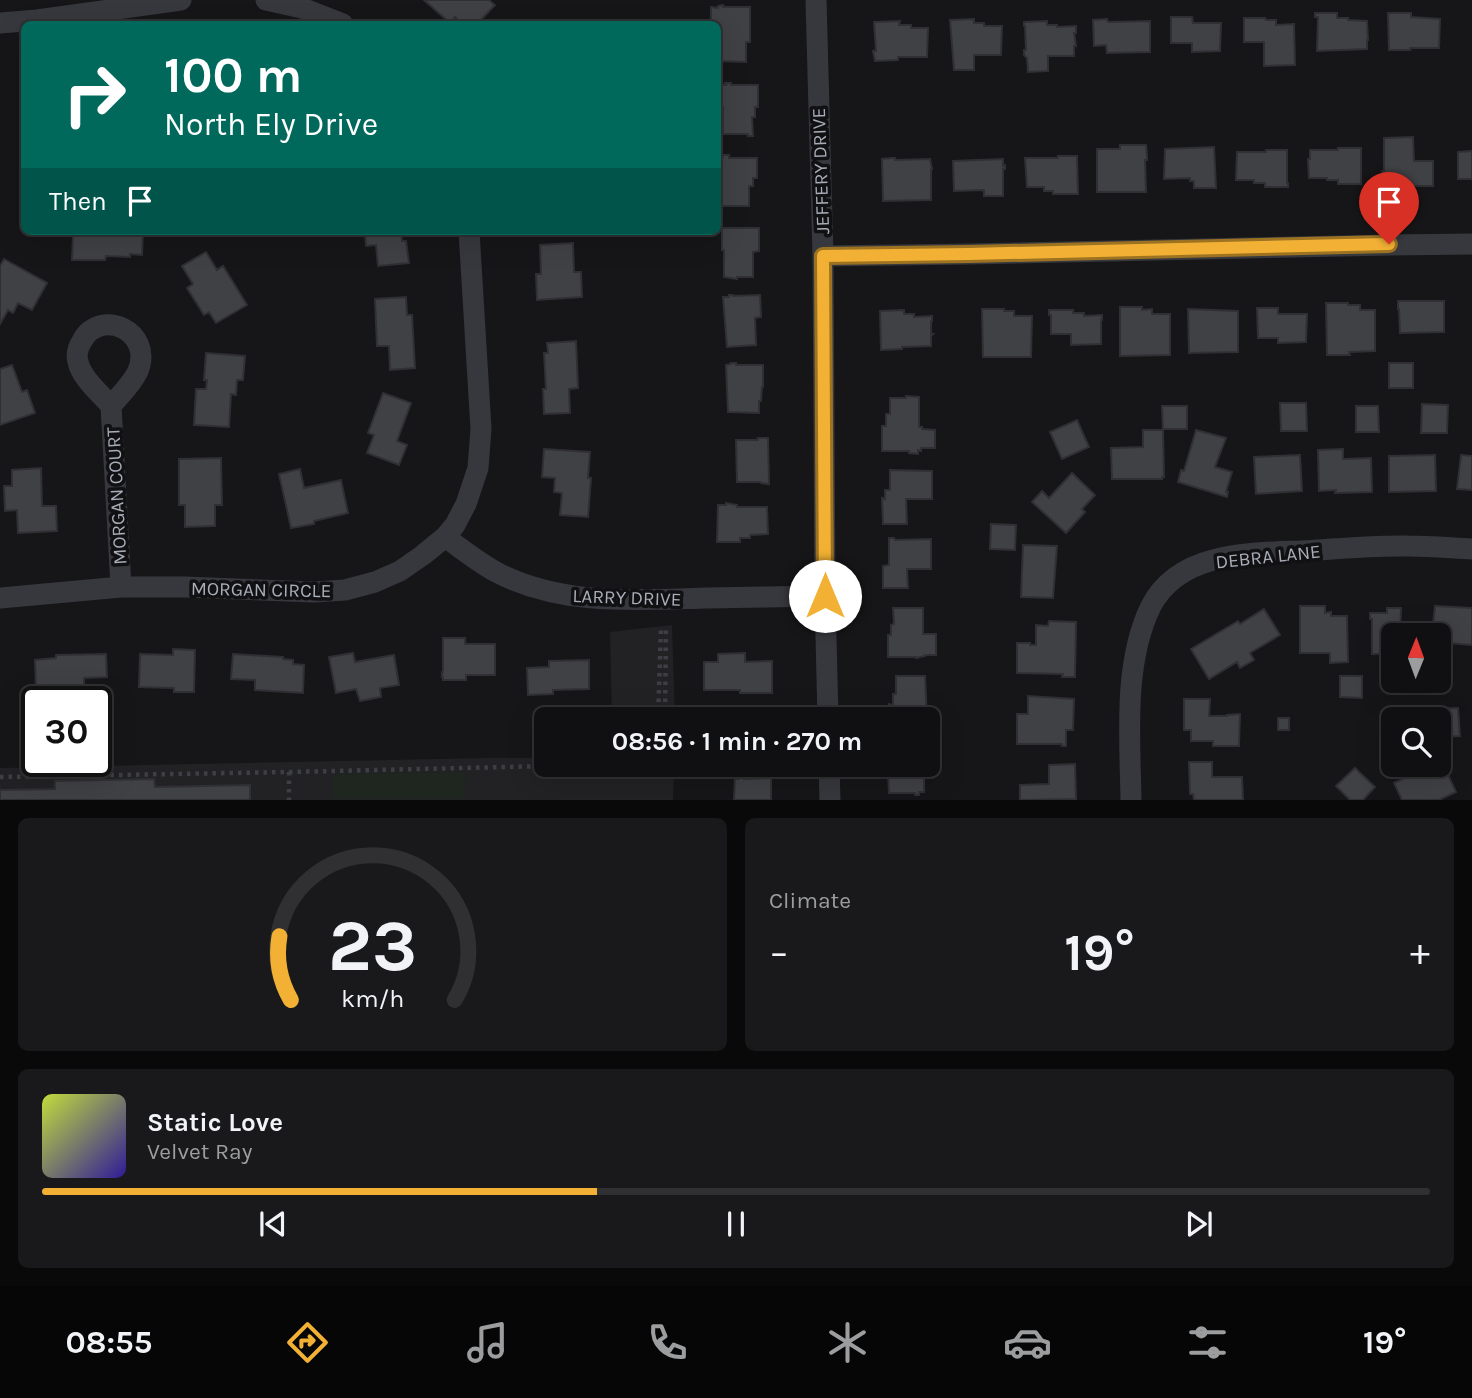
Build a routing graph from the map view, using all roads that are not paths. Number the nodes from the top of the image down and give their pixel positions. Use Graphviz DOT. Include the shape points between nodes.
graph roads {
  1 [pos="181,0"];
  2 [pos="266,0"];
  3 [pos="816,0"];
  4 [pos="21,21"];
  5 [pos="25,21"];
  6 [pos="335,21"];
  7 [pos="0,23"];
  8 [pos="470,235"];
  9 [pos="1472,244"];
  10 [pos="823,256"];
  11 [pos="111,406"];
  12 [pos="445,537"];
  13 [pos="1472,549"];
  14 [pos="121,587"];
  15 [pos="825,596"];
  16 [pos="0,598"];
  17 [pos="828,707"];
  18 [pos="829,777"];
  19 [pos="830,800"];
  20 [pos="1131,800"];
  1 -- 5 [label="street"];
  2 -- 6 [label="street"];
  3 -- 10 [label="street, JEFFERY DRIVE"];
  4 -- 7 [label="street"];
  8 -- 12 [label="street, MORGAN CIRCLE" via="481,429 478,468 466,504"];
  9 -- 10 [label="street"];
  10 -- 15 [label="street, JEFFERY DRIVE"];
  11 -- 14 [label="street, MORGAN COURT"];
  12 -- 14 [label="street, MORGAN CIRCLE" via="400,570 345,590"];
  12 -- 15 [label="street, LARRY DRIVE" via="497,572 562,595 599,600"];
  13 -- 20 [label="street, DEBRA LANE" via="1406,546 1261,553 1213,560 1168,582 1152,606 1138,643 1129,718"];
  14 -- 16 [label="street, MORGAN CIRCLE"];
  15 -- 17 [label="street, JEFFERY DRIVE"];
  18 -- 19 [label="street"];
}
